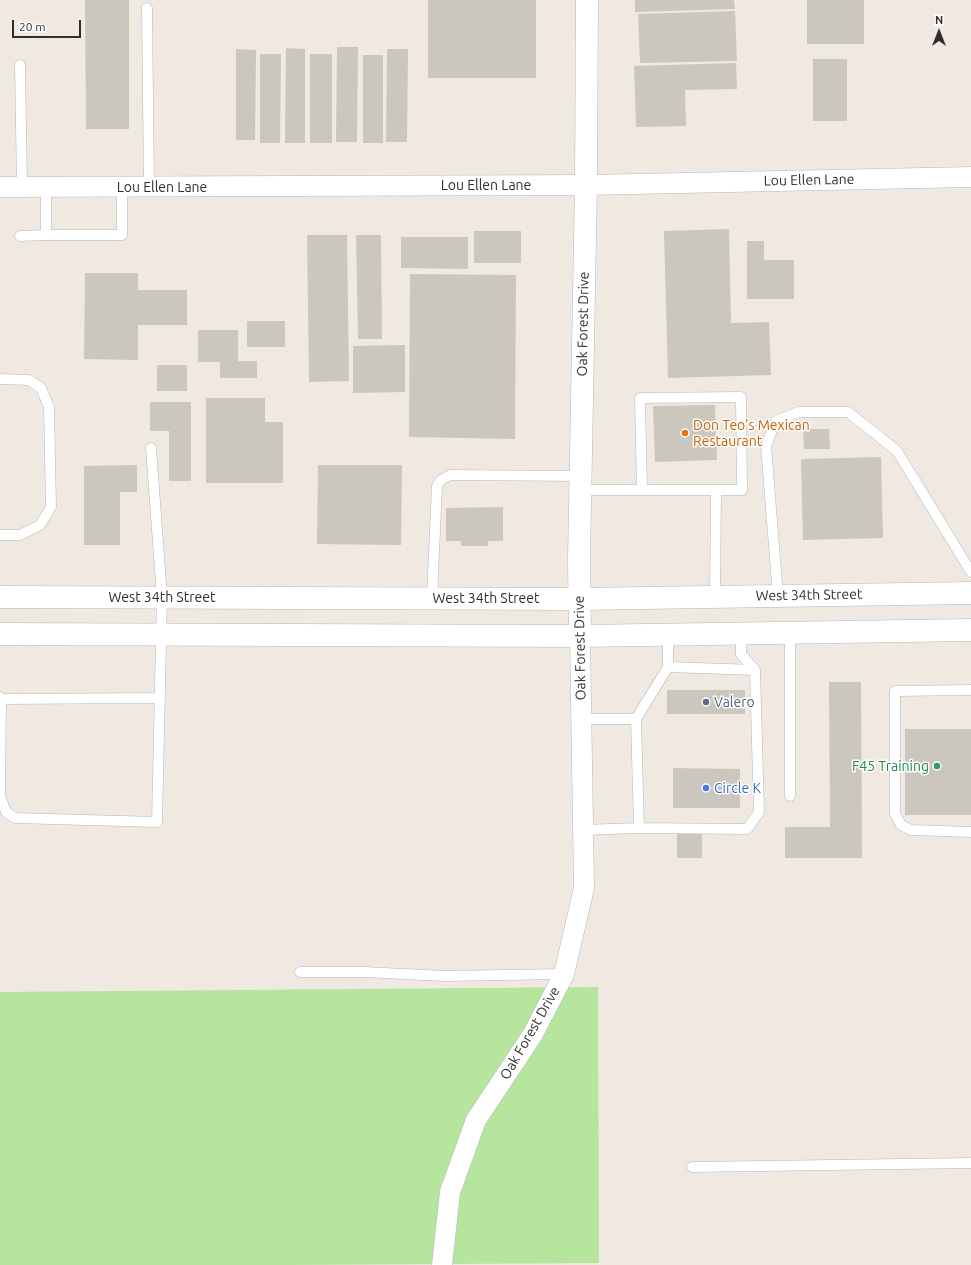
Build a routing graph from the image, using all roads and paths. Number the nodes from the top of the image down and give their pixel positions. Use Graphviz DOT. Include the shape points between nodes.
graph roads {
  1 [pos="587,0"];
  2 [pos="147,8"];
  3 [pos="20,65"];
  4 [pos="971,178"];
  5 [pos="586,185"];
  6 [pos="0,187"];
  7 [pos="22,187"];
  8 [pos="46,187"];
  9 [pos="122,187"];
  10 [pos="149,187"];
  11 [pos="46,235"];
  12 [pos="20,236"];
  13 [pos="0,379"];
  14 [pos="151,448"];
  15 [pos="580,483"];
  16 [pos="642,490"];
  17 [pos="716,490"];
  18 [pos="0,535"];
  19 [pos="971,572"];
  20 [pos="971,593"];
  21 [pos="778,596"];
  22 [pos="162,597"];
  23 [pos="715,597"];
  24 [pos="0,598"];
  25 [pos="432,598"];
  26 [pos="579,599"];
  27 [pos="971,630"];
  28 [pos="0,634"];
  29 [pos="161,634"];
  30 [pos="741,634"];
  31 [pos="790,634"];
  32 [pos="668,635"];
  33 [pos="580,636"];
  34 [pos="668,667"];
  35 [pos="755,670"];
  36 [pos="971,690"];
  37 [pos="1,698"];
  38 [pos="160,698"];
  39 [pos="636,719"];
  40 [pos="581,720"];
  41 [pos="790,796"];
  42 [pos="639,828"];
  43 [pos="583,830"];
  44 [pos="971,832"];
  45 [pos="300,972"];
  46 [pos="564,974"];
  47 [pos="971,1163"];
  48 [pos="692,1167"];
  49 [pos="442,1265"];
  1 -- 5 [label="main road, Oak Forest Drive"];
  2 -- 10 [label="lane"];
  3 -- 7 [label="lane"];
  4 -- 5 [label="street, Lou Ellen Lane"];
  5 -- 10 [label="street, Lou Ellen Lane"];
  5 -- 15 [label="main road, Oak Forest Drive"];
  6 -- 7 [label="street, Lou Ellen Lane"];
  7 -- 8 [label="street, Lou Ellen Lane"];
  8 -- 9 [label="street, Lou Ellen Lane"];
  8 -- 11 [label="lane"];
  9 -- 10 [label="street, Lou Ellen Lane"];
  9 -- 11 [label="lane" via="122,234"];
  11 -- 12 [label="lane"];
  13 -- 18 [label="lane" via="29,380 41,388 49,407 51,507 40,525 20,535"];
  14 -- 22 [label="lane"];
  15 -- 16 [label="lane"];
  15 -- 25 [label="lane" via="450,475 441,480 437,486"];
  15 -- 26 [label="main road, Oak Forest Drive"];
  16 -- 17 [label="lane"];
  16 -- 17 [label="lane" via="640,398 741,397 742,490"];
  17 -- 23 [label="lane"];
  19 -- 21 [label="lane" via="898,451 848,412 799,412 776,421 766,446"];
  20 -- 21 [label="main road, West 34th Street"];
  21 -- 23 [label="main road, West 34th Street"];
  22 -- 24 [label="main road, West 34th Street"];
  22 -- 25 [label="main road, West 34th Street"];
  22 -- 29 [label="lane"];
  23 -- 26 [label="main road, West 34th Street"];
  25 -- 26 [label="main road, West 34th Street"];
  26 -- 33 [label="main road, Oak Forest Drive"];
  27 -- 31 [label="main road"];
  28 -- 29 [label="main road"];
  29 -- 33 [label="main road"];
  29 -- 38 [label="lane"];
  30 -- 31 [label="main road"];
  30 -- 32 [label="main road"];
  30 -- 35 [label="lane" via="741,654"];
  31 -- 41 [label="lane"];
  32 -- 33 [label="main road"];
  32 -- 34 [label="lane"];
  33 -- 40 [label="street, Oak Forest Drive"];
  34 -- 35 [label="lane"];
  34 -- 39 [label="lane"];
  35 -- 42 [label="lane" via="759,812 747,829"];
  36 -- 44 [label="lane" via="895,691 895,814 901,825 911,830"];
  37 -- 38 [label="lane"];
  37 -- 38 [label="lane" via="0,796 6,812 15,818 153,823 157,822"];
  39 -- 40 [label="lane"];
  39 -- 42 [label="lane"];
  40 -- 43 [label="street, Oak Forest Drive"];
  42 -- 43 [label="lane"];
  43 -- 46 [label="street, Oak Forest Drive" via="584,888"];
  45 -- 46 [label="lane" via="445,976"];
  46 -- 49 [label="street, Oak Forest Drive" via="533,1034 476,1120 450,1192"];
  47 -- 48 [label="lane"];
}
